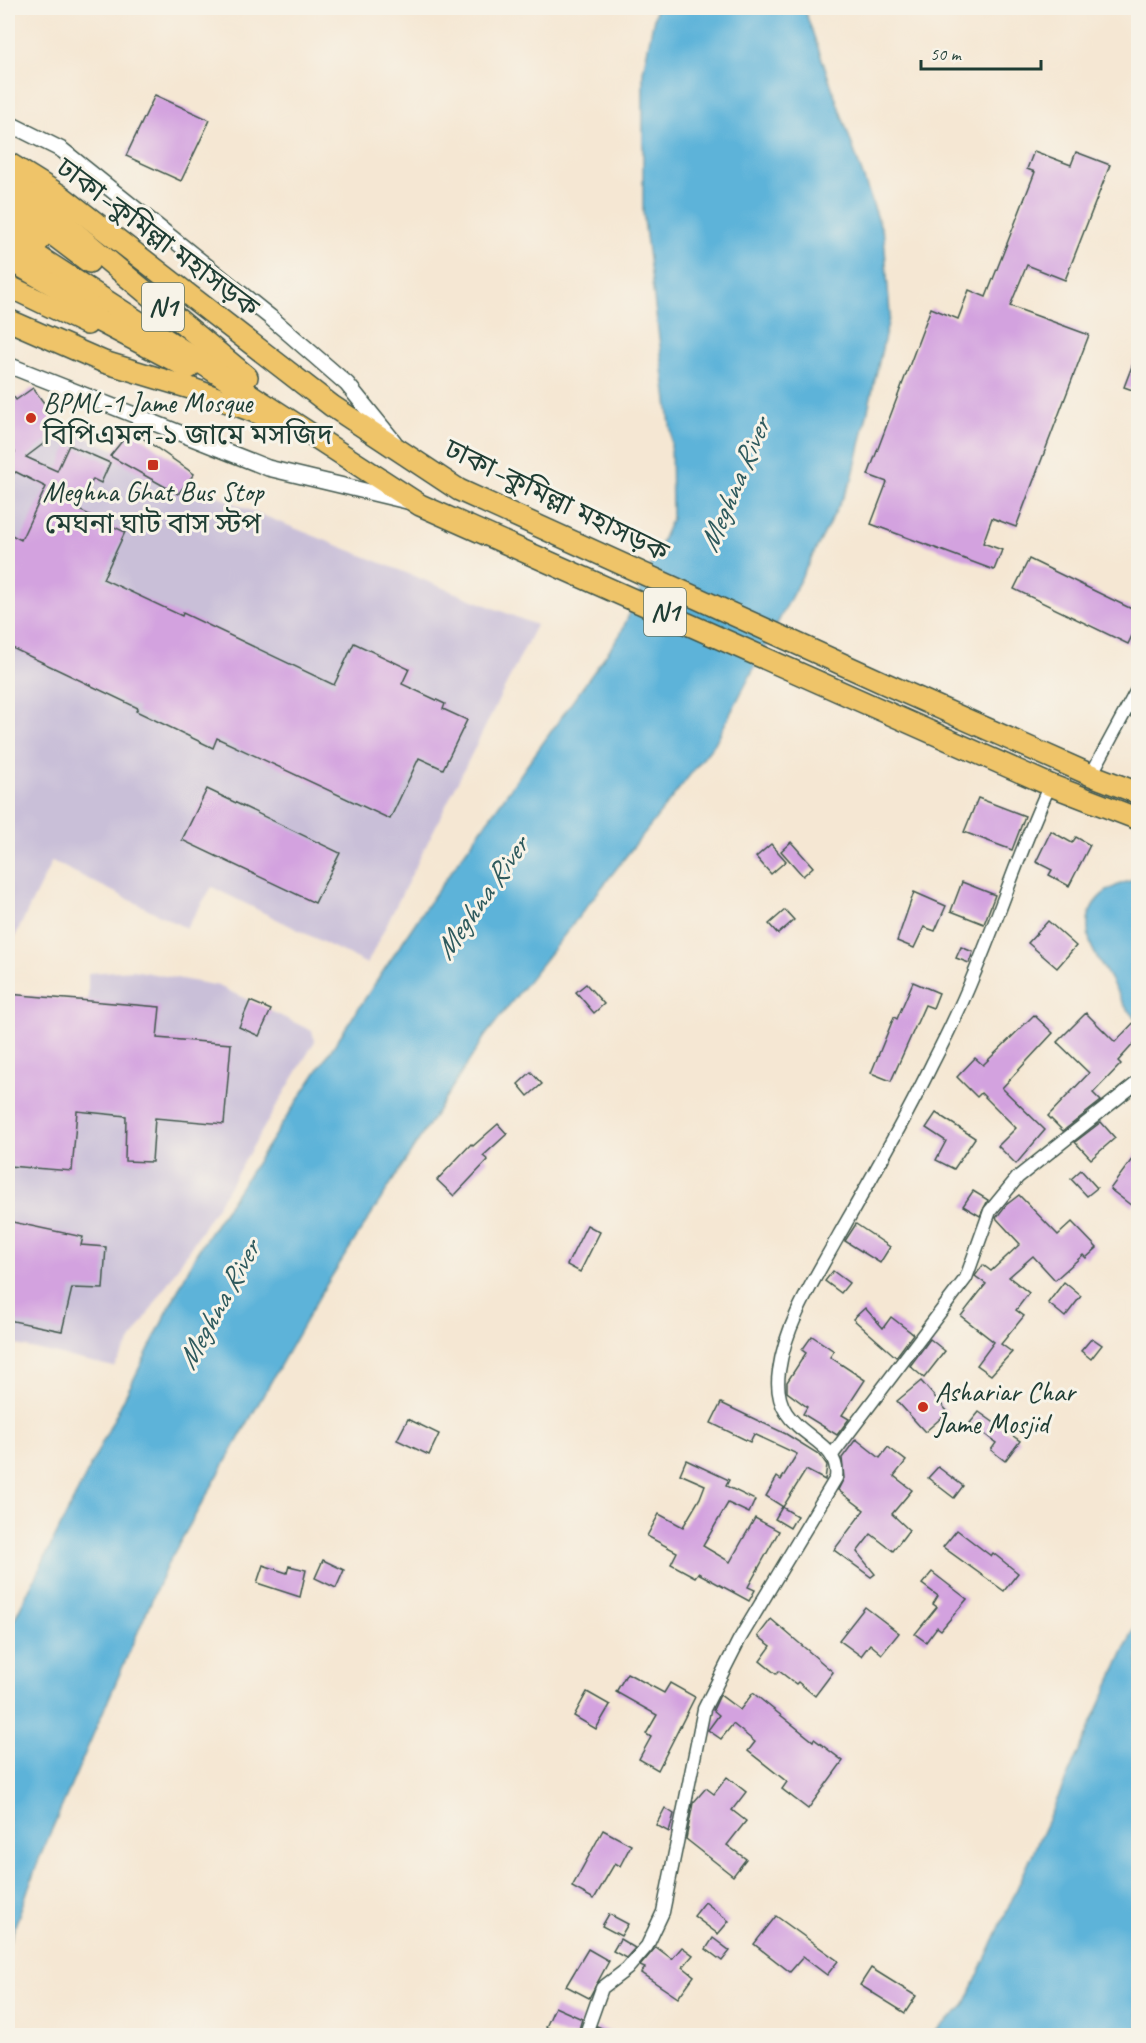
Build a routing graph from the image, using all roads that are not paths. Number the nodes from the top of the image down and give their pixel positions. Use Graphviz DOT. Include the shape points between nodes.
graph roads {
  1 [pos="8,123"];
  2 [pos="8,163"];
  3 [pos="8,186"];
  4 [pos="8,205"];
  5 [pos="8,221"];
  6 [pos="8,237"];
  7 [pos="8,259"];
  8 [pos="8,273"];
  9 [pos="8,286"];
  10 [pos="8,304"];
  11 [pos="8,320"];
  12 [pos="8,366"];
  13 [pos="190,388"];
  14 [pos="314,434"];
  15 [pos="408,458"];
  16 [pos="420,504"];
  17 [pos="1138,688"];
  18 [pos="1091,775"];
  19 [pos="1050,785"];
  20 [pos="1138,793"];
  21 [pos="1138,819"];
  22 [pos="1138,1082"];
  23 [pos="832,1455"];
  24 [pos="585,2036"];
  1 -- 15 [label="street" via="62,150 270,316 347,384"];
  2 -- 15 [label="highway, ঢাকা–কুমিল্লা মহাসড়ক / N1" via="61,196 332,406"];
  3 -- 14 [label="highway, ঢাকা–কুমিল্লা মহাসড়ক / N1" via="31,196"];
  4 -- 14 [label="highway, ঢাকা–কুমিল্লা মহাসড়ক / N1" via="23,212"];
  5 -- 14 [label="highway, ঢাকা–কুমিল্লা মহাসড়ক / N1"];
  6 -- 14 [label="highway, ঢাকা–কুমিল্লা মহাসড়ক / N1"];
  7 -- 14 [label="highway, ঢাকা–কুমিল্লা মহাসড়ক / N1"];
  8 -- 14 [label="highway, ঢাকা–কুমিল্লা মহাসড়ক / N1"];
  9 -- 13 [label="highway, ঢাকা–কুমিল্লা মহাসড়ক / N1" via="117,339"];
  10 -- 13 [label="highway, ঢাকা–কুমিল্লা মহাসড়ক / N1"];
  11 -- 13 [label="highway, ঢাকা–কুমিল্লা মহাসড়ক / N1" via="104,362"];
  12 -- 16 [label="street" via="268,468"];
  13 -- 14 [label="highway, ঢাকা–কুমিল্লা মহাসড়ক / N1"];
  14 -- 16 [label="highway, ঢাকা–কুমিল্লা মহাসড়ক / N1"];
  15 -- 18 [label="highway, ঢাকা–কুমিল্লা মহাসড়ক / N1" via="459,490"];
  16 -- 19 [label="highway, ঢাকা–কুমিল্লা মহাসড়ক / N1"];
  17 -- 18 [label="street"];
  18 -- 20 [label="highway, ঢাকা–কুমিল্লা মহাসড়ক / N1"];
  19 -- 21 [label="highway, ঢাকা–কুমিল্লা মহাসড়ক / N1"];
  19 -- 23 [label="street" via="1029,829 975,974 783,1348 776,1390 783,1412"];
  22 -- 23 [label="street" via="1018,1176 990,1211 966,1278"];
  23 -- 24 [label="street" via="838,1468 836,1478 739,1640 704,1709 663,1912 647,1946 627,1969 602,1988"];
}
